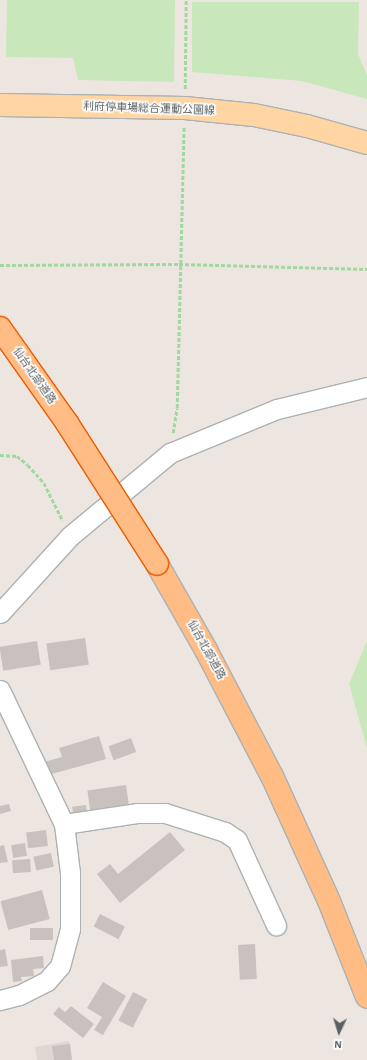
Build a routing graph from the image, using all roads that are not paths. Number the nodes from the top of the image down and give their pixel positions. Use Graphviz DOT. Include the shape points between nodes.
graph roads {
  1 [pos="0,105"];
  2 [pos="367,144"];
  3 [pos="0,328"];
  4 [pos="367,386"];
  5 [pos="0,613"];
  6 [pos="0,690"];
  7 [pos="64,824"];
  8 [pos="276,925"];
  9 [pos="367,997"];
  10 [pos="0,1000"];
  1 -- 2 [label="main road, 利府停車場総合運動公園線" via="185,108 254,115 307,126"];
  3 -- 9 [label="highway, 仙台北部道路, bridge" via="67,424 157,564 206,650 272,776 328,901"];
  4 -- 5 [label="street" via="277,409 170,453 70,536"];
  6 -- 7 [label="street"];
  7 -- 8 [label="street" via="138,813 165,813 226,832 237,840"];
  7 -- 10 [label="street" via="70,873 70,929 60,966 47,981 19,995"];
}
